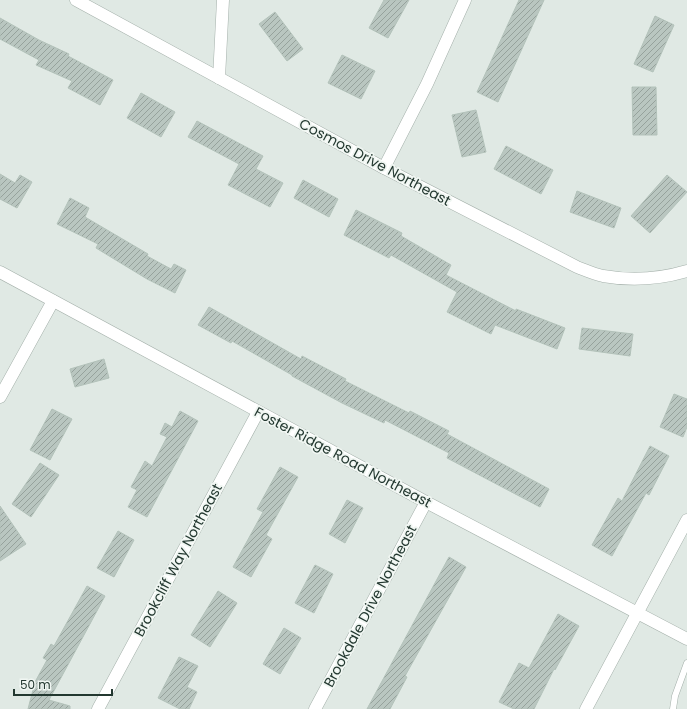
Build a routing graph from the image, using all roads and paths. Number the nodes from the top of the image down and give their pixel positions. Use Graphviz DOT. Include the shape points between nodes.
graph roads {
  1 [pos="76,0"];
  2 [pos="223,0"];
  3 [pos="465,0"];
  4 [pos="219,78"];
  5 [pos="384,168"];
  6 [pos="687,271"];
  7 [pos="0,272"];
  8 [pos="53,301"];
  9 [pos="0,397"];
  10 [pos="258,412"];
  11 [pos="426,502"];
  12 [pos="687,520"];
  13 [pos="638,614"];
  14 [pos="687,639"];
  15 [pos="687,663"];
  16 [pos="98,709"];
  17 [pos="315,709"];
  18 [pos="586,709"];
  19 [pos="673,709"];
  1 -- 4 [label="street, Cosmos Drive Northeast"];
  2 -- 4 [label="street"];
  3 -- 5 [label="street" via="427,84"];
  4 -- 5 [label="street, Cosmos Drive Northeast"];
  5 -- 6 [label="street, Cosmos Drive Northeast" via="577,267 596,274 644,279 672,276"];
  7 -- 8 [label="street, Foster Ridge Road Northeast"];
  8 -- 9 [label="street"];
  8 -- 10 [label="street, Foster Ridge Road Northeast"];
  10 -- 11 [label="street, Foster Ridge Road Northeast"];
  10 -- 16 [label="street, Brookcliff Way Northeast"];
  11 -- 13 [label="street, Foster Ridge Road Northeast"];
  11 -- 17 [label="street, Brookdale Drive Northeast"];
  12 -- 13 [label="street"];
  13 -- 14 [label="street, Foster Ridge Road Northeast"];
  13 -- 18 [label="street"];
  15 -- 19 [label="lane"];
}
